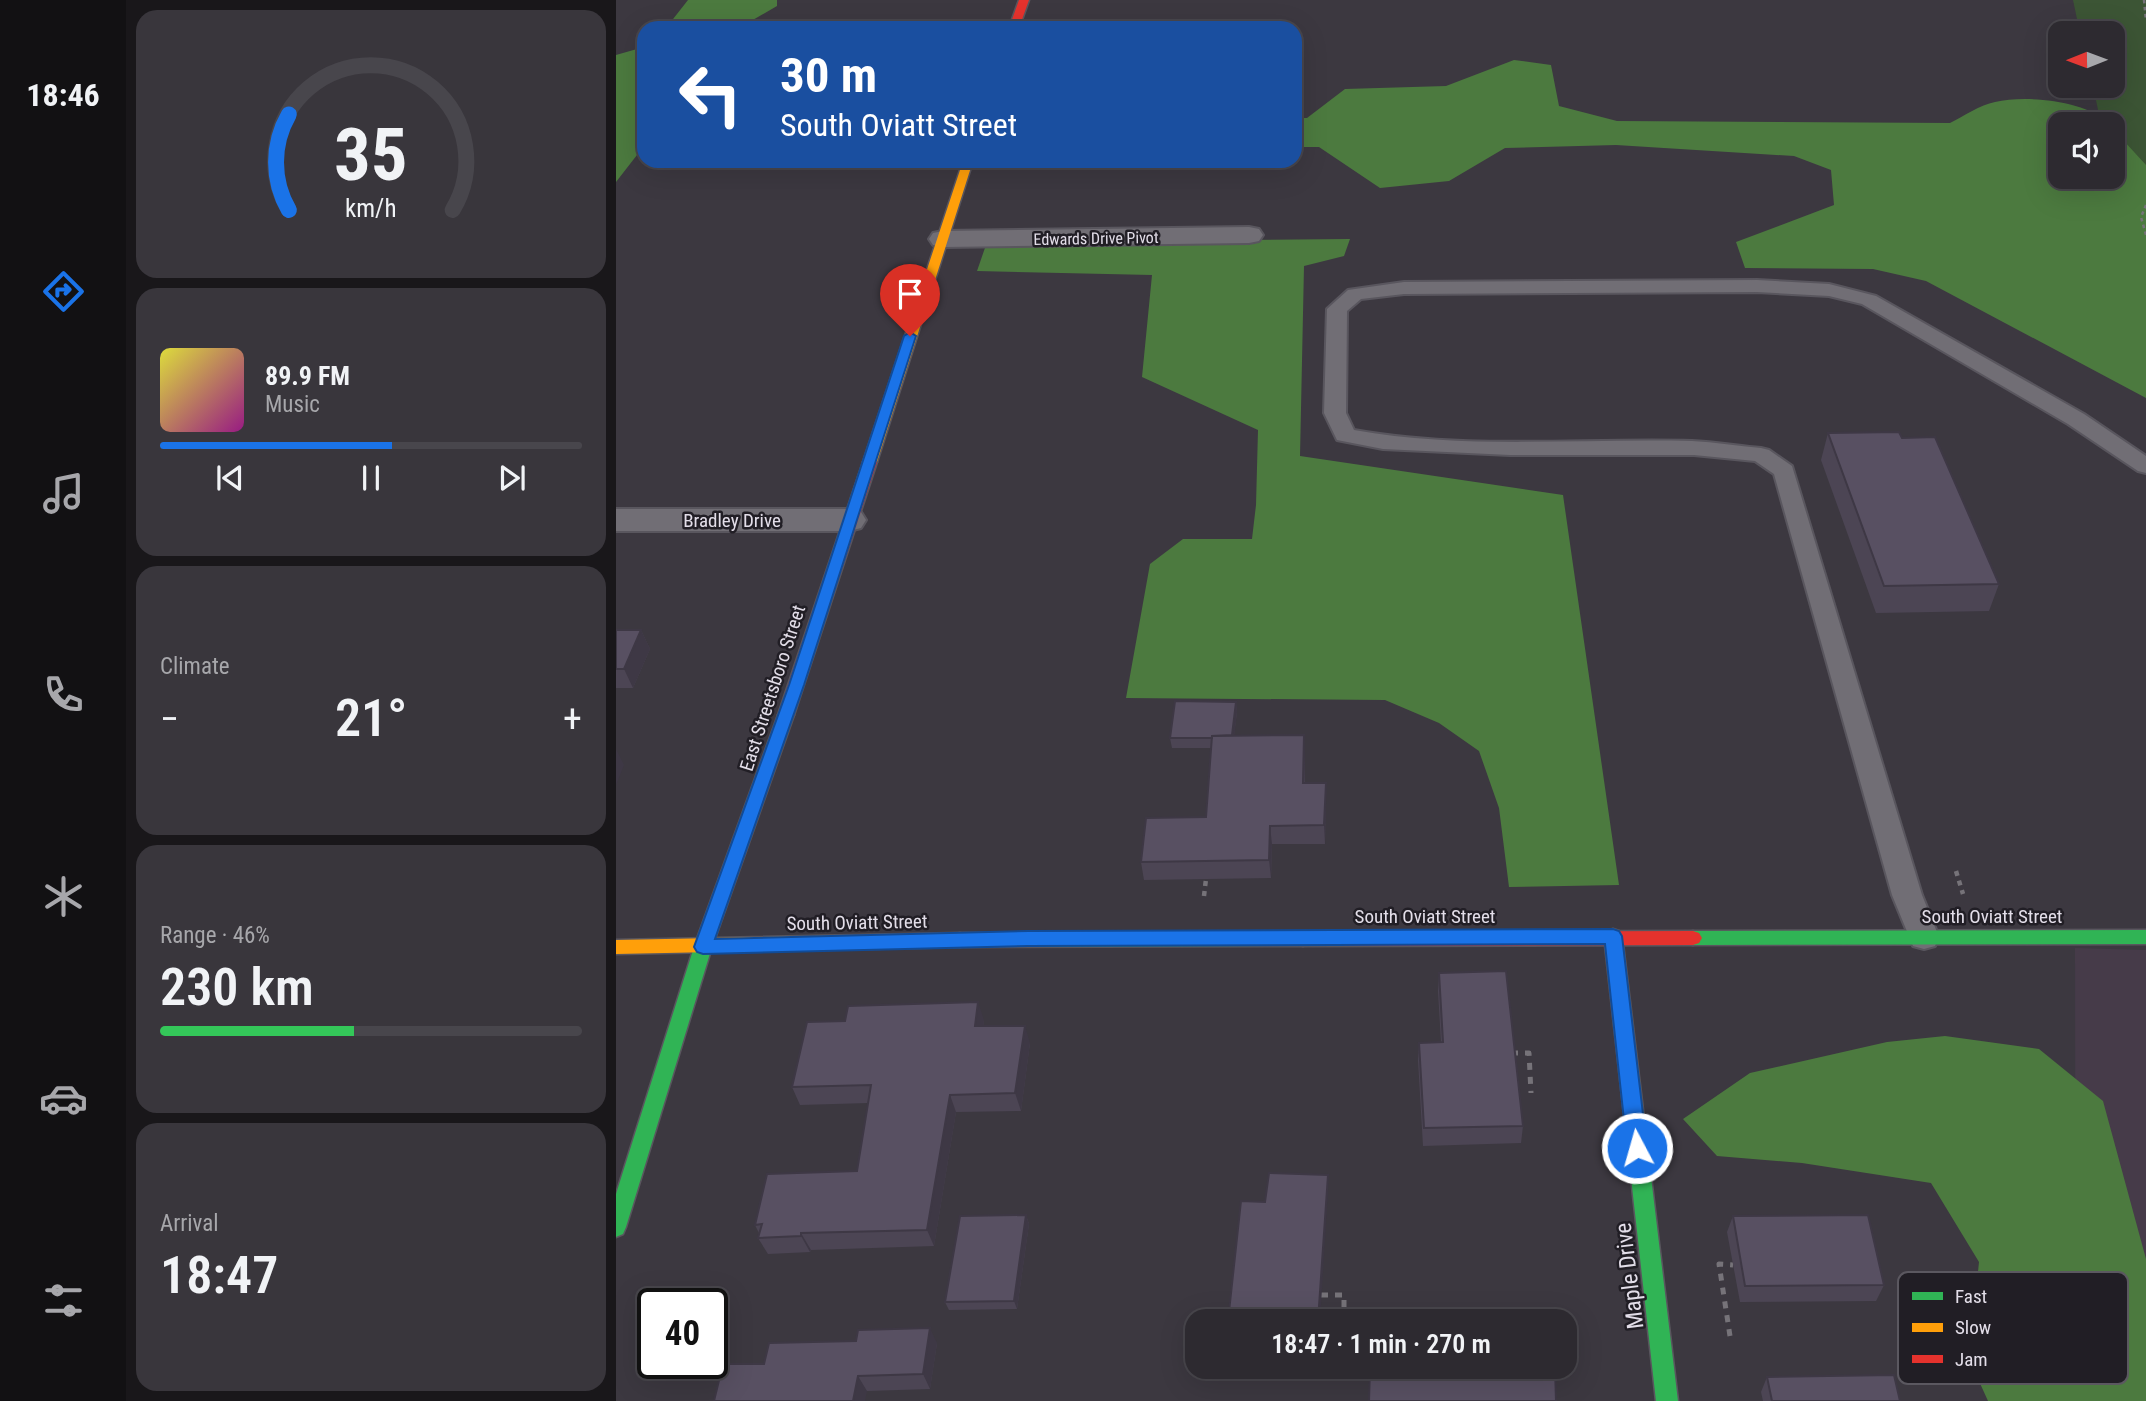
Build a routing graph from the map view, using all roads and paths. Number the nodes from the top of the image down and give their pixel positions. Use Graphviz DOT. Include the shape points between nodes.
graph roads {
  1 [pos="1024,0"];
  2 [pos="2144,0"];
  3 [pos="1016,21"];
  4 [pos="2146,21"];
  5 [pos="966,168"];
  6 [pos="2146,205"];
  7 [pos="1249,235"];
  8 [pos="2146,235"];
  9 [pos="943,239"];
  10 [pos="2146,466"];
  11 [pos="616,520"];
  12 [pos="849,520"];
  13 [pos="1956,871"];
  14 [pos="1206,879"];
  15 [pos="1963,895"];
  16 [pos="1203,897"];
  17 [pos="1613,936"];
  18 [pos="1924,936"];
  19 [pos="2146,937"];
  20 [pos="616,947"];
  21 [pos="703,947"];
  22 [pos="1511,1053"];
  23 [pos="1531,1093"];
  24 [pos="616,1227"];
  25 [pos="1733,1265"];
  26 [pos="1321,1295"];
  27 [pos="1344,1309"];
  28 [pos="1730,1336"];
  29 [pos="1667,1401"];
  1 -- 3 [label="main road"];
  2 -- 4 [label="path"];
  5 -- 9 [label="main road, East Streetsboro Street"];
  6 -- 8 [label="path" via="2141,217"];
  7 -- 9 [label="street, Edwards Drive Pivot"];
  9 -- 12 [label="main road, East Streetsboro Street"];
  10 -- 18 [label="lane" via="2077,419 1869,300 1829,290 1756,286 1404,288 1355,294 1337,309 1335,413 1345,435 1384,442 1510,448 1694,448 1761,455 1784,471 1907,895"];
  11 -- 12 [label="street, Bradley Drive"];
  12 -- 21 [label="main road, East Streetsboro Street" via="797,685"];
  13 -- 15 [label="path"];
  14 -- 16 [label="path"];
  17 -- 18 [label="main road, South Oviatt Street"];
  17 -- 21 [label="main road, South Oviatt Street" via="1028,939"];
  17 -- 29 [label="main road, Maple Drive"];
  18 -- 19 [label="main road, South Oviatt Street"];
  20 -- 21 [label="main road, South Oviatt Street"];
  21 -- 24 [label="main road, East Streetsboro Street"];
  22 -- 23 [label="path" via="1528,1053"];
  25 -- 28 [label="path" via="1719,1264"];
  26 -- 27 [label="path" via="1344,1295"];
}
